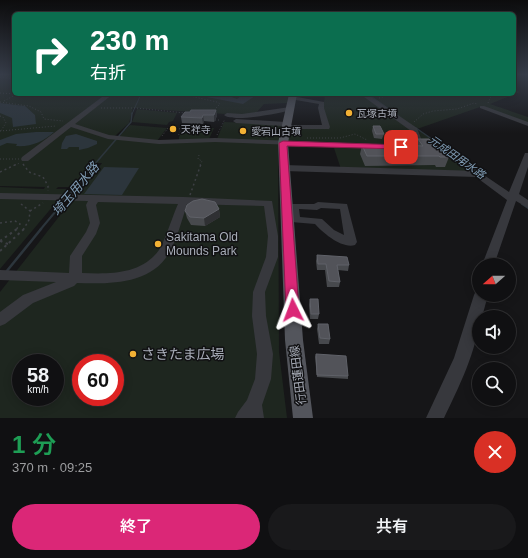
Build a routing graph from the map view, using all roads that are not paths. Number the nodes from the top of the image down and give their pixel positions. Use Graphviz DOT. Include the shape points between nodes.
graph roads {
  1 [pos="107,96"];
  2 [pos="292,96"];
  3 [pos="366,96"];
  4 [pos="290,110"];
  5 [pos="528,117"];
  6 [pos="241,119"];
  7 [pos="224,120"];
  8 [pos="70,124"];
  9 [pos="528,124"];
  10 [pos="286,125"];
  11 [pos="281,143"];
  12 [pos="528,155"];
  13 [pos="24,161"];
  14 [pos="284,168"];
  15 [pos="0,196"];
  16 [pos="512,196"];
  17 [pos="95,198"];
  18 [pos="186,201"];
  19 [pos="528,205"];
  20 [pos="295,220"];
  21 [pos="490,258"];
  22 [pos="3,275"];
  23 [pos="74,278"];
  24 [pos="479,302"];
  25 [pos="0,320"];
  26 [pos="251,414"];
  27 [pos="303,418"];
  28 [pos="435,418"];
  1 -- 8 [label="street"];
  2 -- 4 [label="main road, 行田蓮田線"];
  2 -- 10 [label="street" via="322,103 326,127"];
  3 -- 11 [label="street" via="414,130 418,140 407,147"];
  4 -- 6 [label="street"];
  4 -- 10 [label="main road, 行田蓮田線"];
  5 -- 9 [label="street" via="490,104 482,107"];
  6 -- 7 [label="street"];
  6 -- 10 [label="street"];
  8 -- 11 [label="street" via="116,138 159,142 215,140"];
  8 -- 13 [label="street"];
  10 -- 11 [label="main road, 行田蓮田線"];
  11 -- 14 [label="main road, 行田蓮田線"];
  12 -- 16 [label="street"];
  14 -- 16 [label="street" via="478,174"];
  14 -- 27 [label="main road, 行田蓮田線" via="294,340"];
  15 -- 17 [label="street"];
  16 -- 19 [label="street"];
  16 -- 21 [label="street"];
  17 -- 18 [label="street"];
  17 -- 23 [label="street" via="91,205 95,226 77,254 77,272"];
  18 -- 23 [label="street" via="164,252 148,268 115,279"];
  18 -- 26 [label="street" via="269,204 272,257 259,292 259,316 265,354 263,379"];
  20 -- 20 [label="street" via="294,206 344,206 351,242 330,233 318,221"];
  22 -- 23 [label="street"];
  23 -- 25 [label="street" via="28,299"];
  24 -- 28 [label="street" via="448,392"];
}
